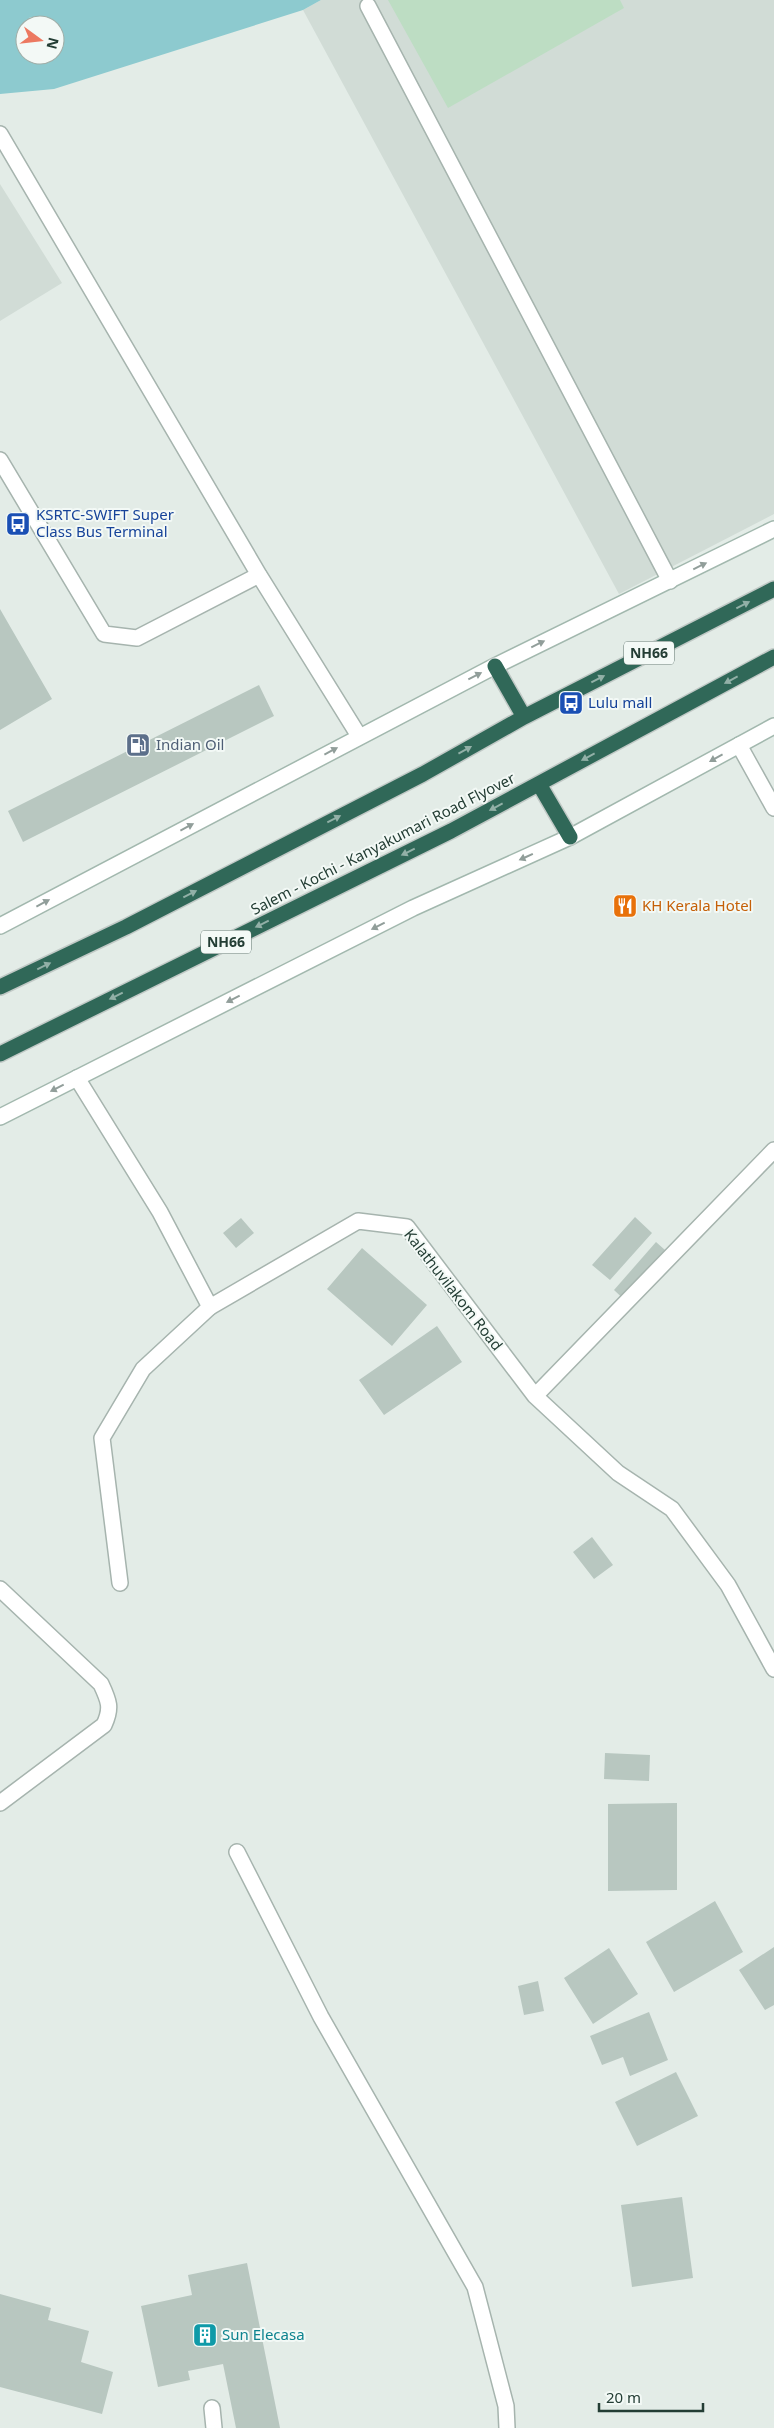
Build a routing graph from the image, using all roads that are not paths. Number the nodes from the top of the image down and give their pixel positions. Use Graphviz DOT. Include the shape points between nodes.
graph roads {
  1 [pos="368,6"];
  2 [pos="0,134"];
  3 [pos="0,460"];
  4 [pos="774,529"];
  5 [pos="258,575"];
  6 [pos="670,581"];
  7 [pos="774,589"];
  8 [pos="774,657"];
  9 [pos="494,666"];
  10 [pos="524,717"];
  11 [pos="774,726"];
  12 [pos="359,736"];
  13 [pos="740,745"];
  14 [pos="539,784"];
  15 [pos="774,808"];
  16 [pos="570,837"];
  17 [pos="0,926"];
  18 [pos="0,987"];
  19 [pos="0,1054"];
  20 [pos="77,1078"];
  21 [pos="0,1117"];
  22 [pos="774,1150"];
  23 [pos="210,1307"];
  24 [pos="535,1396"];
  25 [pos="120,1583"];
  26 [pos="0,1589"];
  27 [pos="774,1669"];
  28 [pos="0,1803"];
  29 [pos="237,1852"];
  30 [pos="212,2408"];
  31 [pos="214,2428"];
  32 [pos="507,2428"];
  1 -- 6 [label="street"];
  2 -- 5 [label="street"];
  3 -- 5 [label="street" via="104,634 138,638"];
  6 -- 4 [label="street, one-way"];
  5 -- 12 [label="street"];
  9 -- 6 [label="street, one-way"];
  10 -- 7 [label="highway, NH66, one-way"];
  8 -- 14 [label="highway, NH66, one-way"];
  9 -- 10 [label="highway"];
  12 -- 9 [label="street, one-way"];
  18 -- 10 [label="highway, NH66, one-way" via="126,927 405,783"];
  11 -- 13 [label="street"];
  17 -- 12 [label="street, one-way"];
  13 -- 15 [label="street"];
  13 -- 16 [label="street, one-way"];
  14 -- 16 [label="highway"];
  14 -- 19 [label="highway, Salem - Kochi - Kanyakumari Road Flyover / NH66, one-way" via="452,831"];
  16 -- 20 [label="street, one-way" via="413,908"];
  20 -- 21 [label="street, one-way"];
  20 -- 23 [label="street" via="160,1212"];
  22 -- 24 [label="street"];
  23 -- 24 [label="street, Kalathuvilakom Road" via="358,1221 407,1227"];
  23 -- 25 [label="street, Kalathuvilakom Road" via="143,1369 102,1438"];
  24 -- 27 [label="street, Kalathuvilakom Road" via="618,1473 672,1509 728,1585"];
  26 -- 28 [label="street" via="101,1684 110,1714 104,1725"];
  29 -- 32 [label="street" via="321,2017 474,2287 506,2406"];
  30 -- 31 [label="street"];
}
